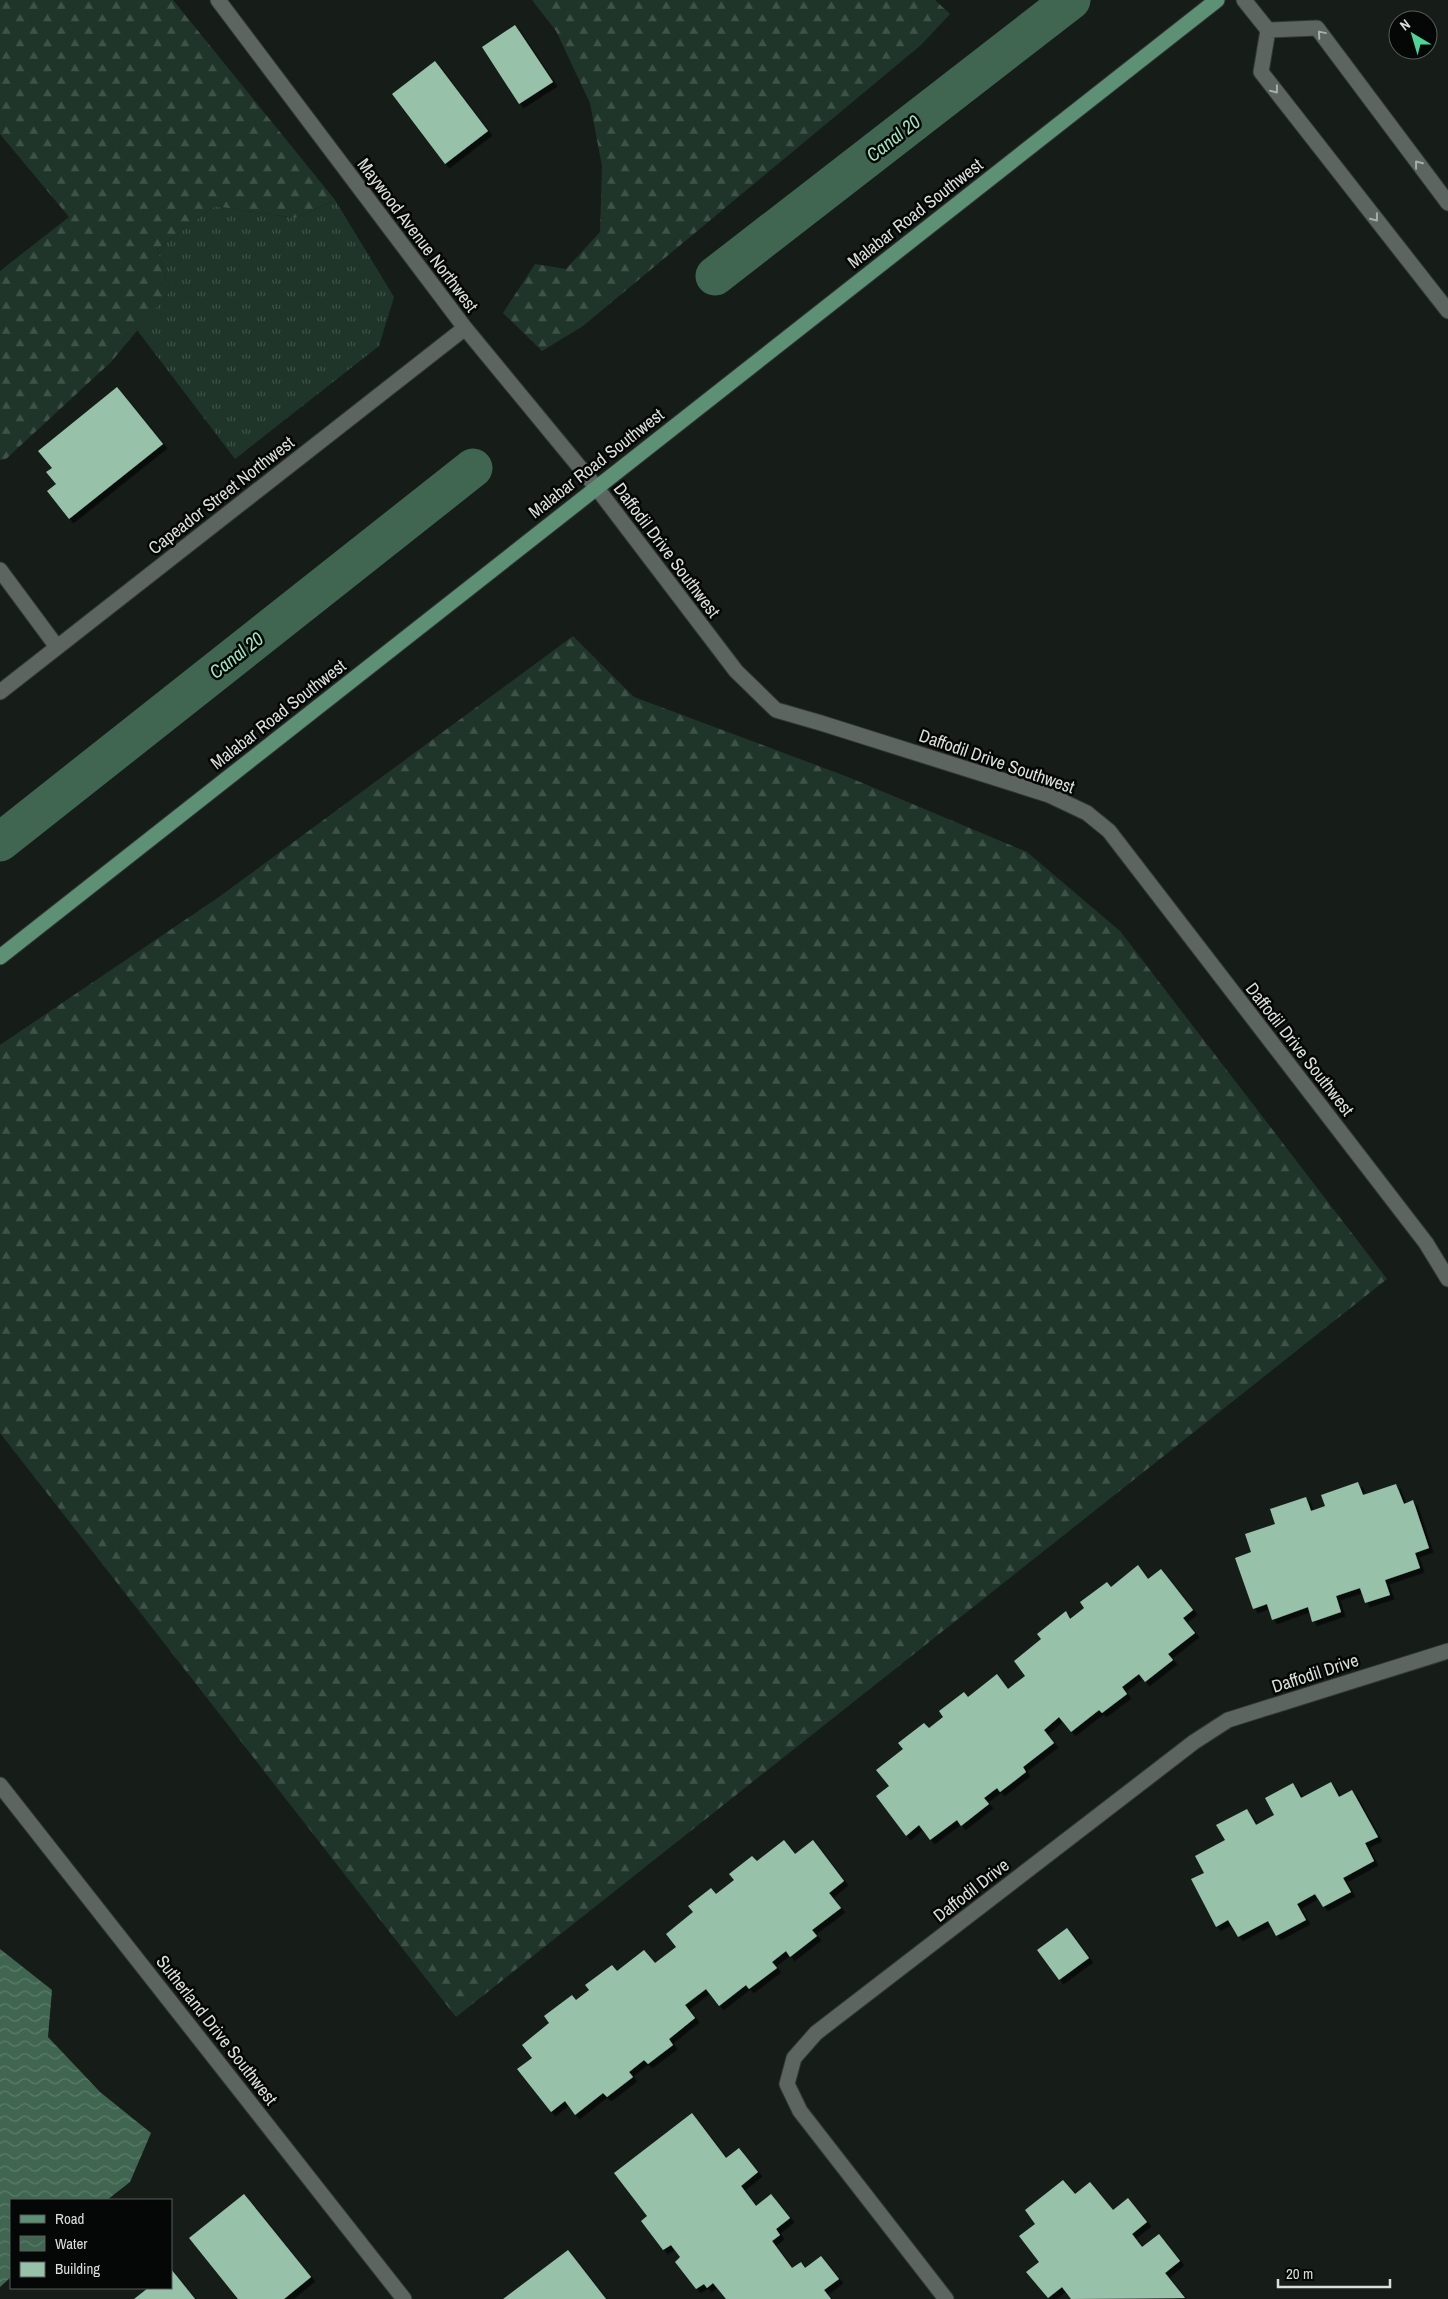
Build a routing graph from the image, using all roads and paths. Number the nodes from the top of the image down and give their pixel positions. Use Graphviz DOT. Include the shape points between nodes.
graph roads {
  1 [pos="218,0"];
  2 [pos="1217,0"];
  3 [pos="1244,0"];
  4 [pos="1268,30"];
  5 [pos="1448,203"];
  6 [pos="1448,311"];
  7 [pos="465,328"];
  8 [pos="596,487"];
  9 [pos="0,570"];
  10 [pos="57,647"];
  11 [pos="0,692"];
  12 [pos="0,957"];
  13 [pos="1448,1279"];
  14 [pos="1448,1651"];
  15 [pos="0,1785"];
  16 [pos="401,2298"];
  17 [pos="946,2299"];
  1 -- 7 [label="street, Maywood Avenue Northwest"];
  2 -- 8 [label="main road, Malabar Road Southwest"];
  3 -- 4 [label="street"];
  5 -- 4 [label="street, one-way" via="1317,28"];
  4 -- 6 [label="street, one-way" via="1261,72"];
  7 -- 8 [label="street, Maywood Avenue Northwest"];
  7 -- 10 [label="street, Capeador Street Northwest"];
  8 -- 12 [label="main road, Malabar Road Southwest"];
  8 -- 13 [label="street, Daffodil Drive Southwest" via="736,671 776,710 1049,795 1088,813 1109,831 1426,1243"];
  9 -- 10 [label="street"];
  10 -- 11 [label="street, Capeador Street Northwest"];
  14 -- 17 [label="street, Daffodil Drive" via="1228,1720 1194,1742 816,2033 794,2058 787,2084 800,2111"];
  15 -- 16 [label="street, Sutherland Drive Southwest"];
}
